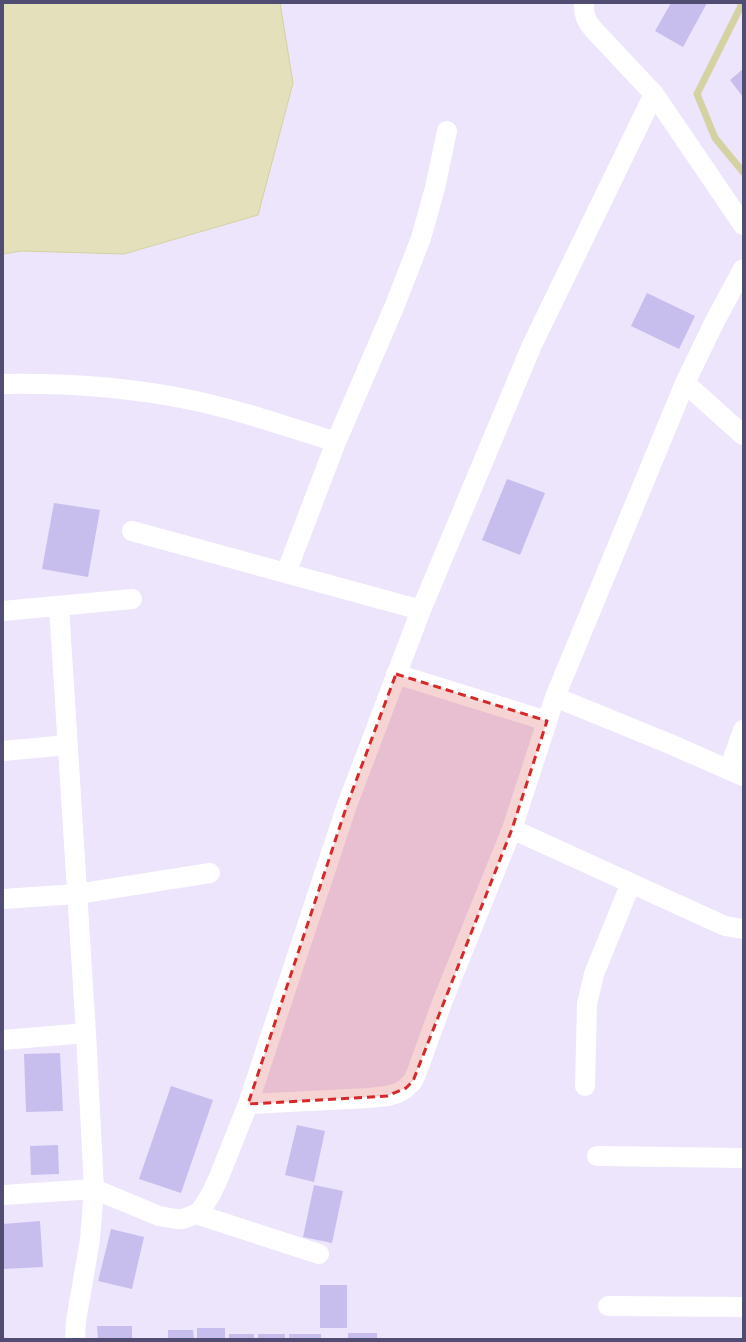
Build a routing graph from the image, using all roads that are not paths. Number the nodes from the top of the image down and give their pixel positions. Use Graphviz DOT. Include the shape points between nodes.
graph roads {
  1 [pos="584,3"];
  2 [pos="654,94"];
  3 [pos="447,131"];
  4 [pos="743,225"];
  5 [pos="743,269"];
  6 [pos="685,383"];
  7 [pos="3,384"];
  8 [pos="743,435"];
  9 [pos="336,442"];
  10 [pos="132,531"];
  11 [pos="286,573"];
  12 [pos="132,599"];
  13 [pos="59,607"];
  14 [pos="421,610"];
  15 [pos="3,611"];
  16 [pos="396,674"];
  17 [pos="555,697"];
  18 [pos="547,720"];
  19 [pos="743,730"];
  20 [pos="67,745"];
  21 [pos="3,751"];
  22 [pos="736,773"];
  23 [pos="512,829"];
  24 [pos="210,873"];
  25 [pos="631,883"];
  26 [pos="77,894"];
  27 [pos="3,899"];
  28 [pos="743,929"];
  29 [pos="86,1033"];
  30 [pos="3,1040"];
  31 [pos="586,1086"];
  32 [pos="248,1104"];
  33 [pos="597,1156"];
  34 [pos="743,1158"];
  35 [pos="94,1190"];
  36 [pos="3,1195"];
  37 [pos="196,1214"];
  38 [pos="319,1254"];
  39 [pos="608,1306"];
  40 [pos="743,1307"];
  41 [pos="75,1339"];
  1 -- 2 [label="street" via="586,20 592,29"];
  2 -- 4 [label="street"];
  2 -- 14 [label="street" via="532,345"];
  3 -- 9 [label="street" via="421,238 396,305"];
  5 -- 6 [label="street"];
  6 -- 8 [label="street"];
  6 -- 17 [label="street"];
  7 -- 9 [label="street" via="110,388 182,398 249,414"];
  9 -- 11 [label="street"];
  10 -- 11 [label="street"];
  11 -- 14 [label="street"];
  12 -- 13 [label="street"];
  13 -- 15 [label="street"];
  13 -- 20 [label="street"];
  14 -- 16 [label="street"];
  16 -- 18 [label="street"];
  16 -- 32 [label="street" via="347,805"];
  17 -- 18 [label="street"];
  17 -- 22 [label="street"];
  18 -- 23 [label="street"];
  19 -- 22 [label="street"];
  20 -- 21 [label="street"];
  20 -- 26 [label="street"];
  23 -- 25 [label="street"];
  23 -- 32 [label="street" via="413,1081 406,1088 387,1096"];
  24 -- 26 [label="street"];
  25 -- 28 [label="street" via="725,926"];
  25 -- 31 [label="street" via="594,974 587,1004"];
  26 -- 27 [label="street"];
  26 -- 29 [label="street"];
  29 -- 30 [label="street"];
  29 -- 35 [label="street"];
  32 -- 37 [label="street" via="219,1177 201,1210"];
  33 -- 34 [label="street"];
  35 -- 36 [label="street"];
  35 -- 37 [label="street" via="159,1216 183,1219"];
  35 -- 41 [label="street" via="90,1240"];
  37 -- 38 [label="street"];
  39 -- 40 [label="street"];
}
